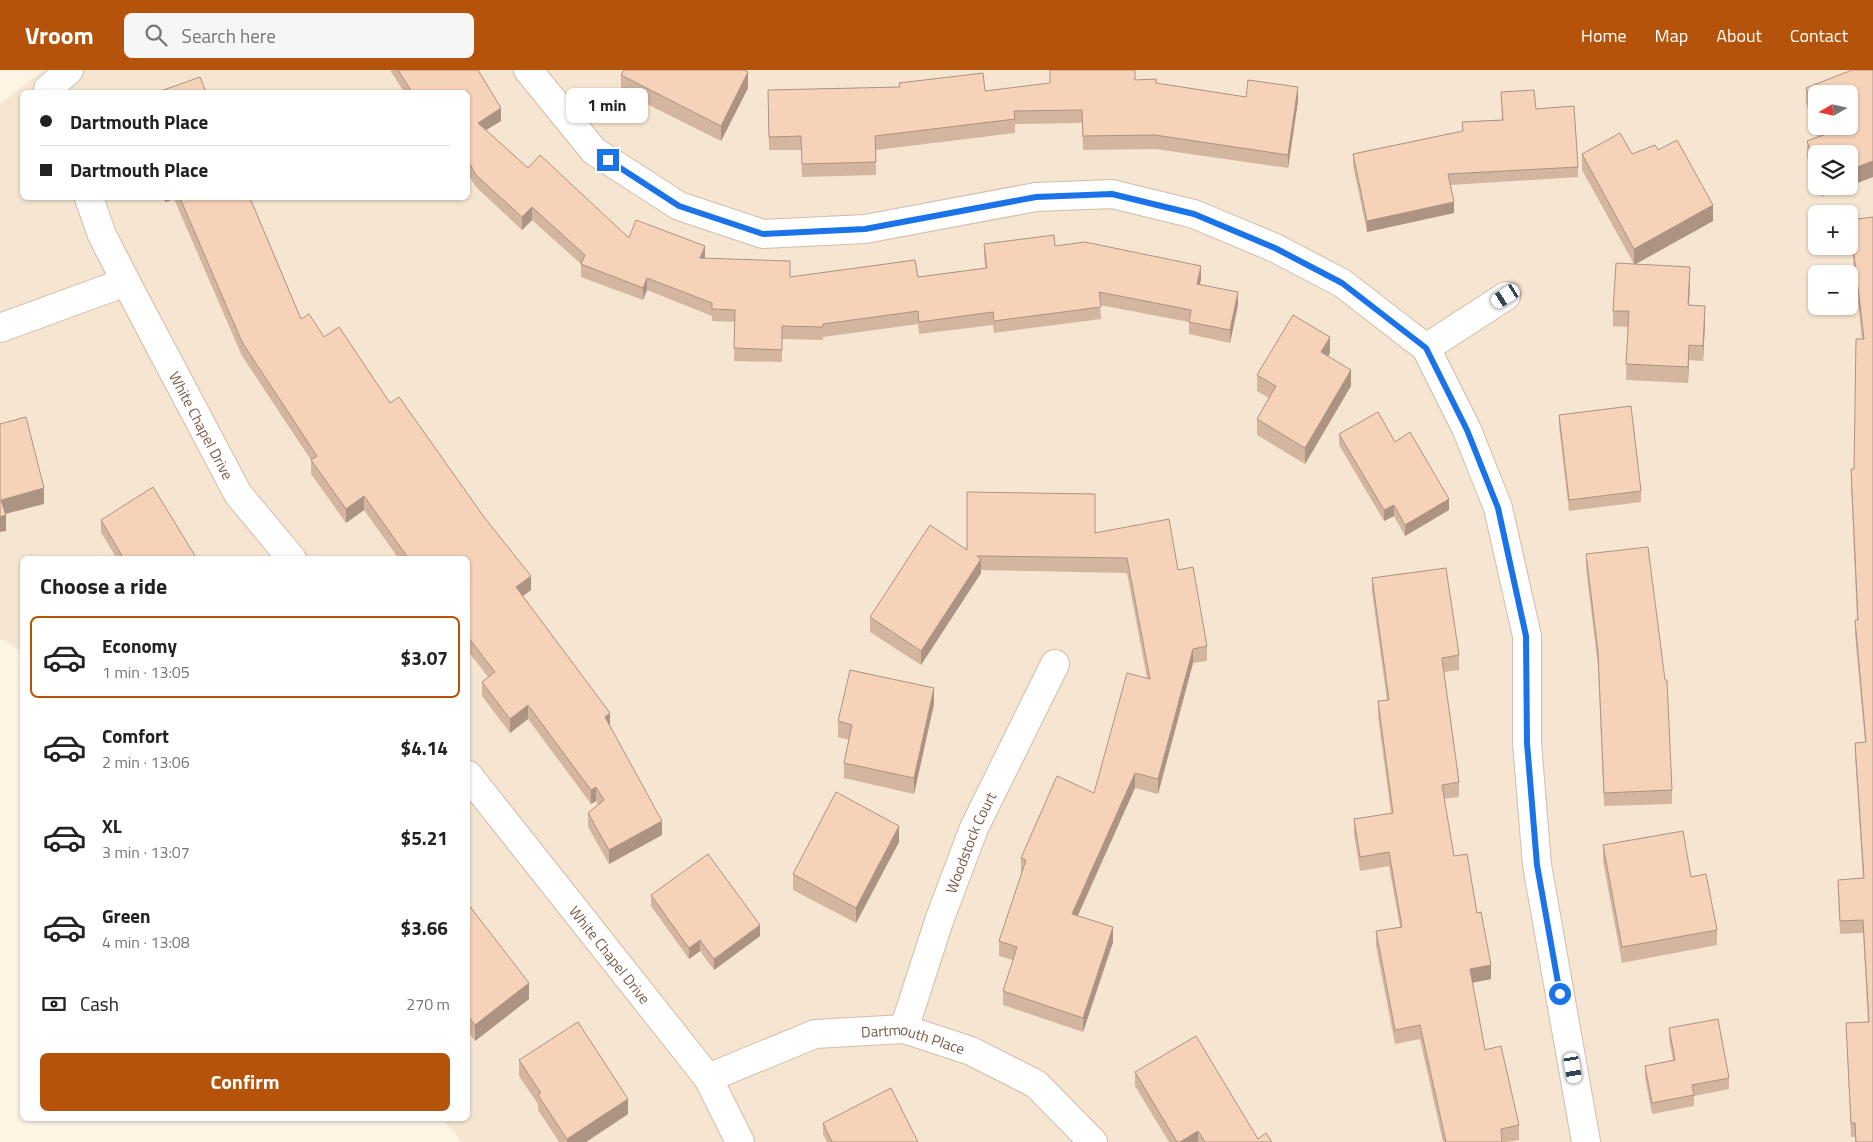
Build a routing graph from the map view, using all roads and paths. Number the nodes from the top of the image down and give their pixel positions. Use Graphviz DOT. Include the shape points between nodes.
graph roads {
  1 [pos="69,70"];
  2 [pos="528,70"];
  3 [pos="46,84"];
  4 [pos="89,200"];
  5 [pos="126,282"];
  6 [pos="1506,296"];
  7 [pos="0,328"];
  8 [pos="1426,348"];
  9 [pos="290,556"];
  10 [pos="1055,664"];
  11 [pos="470,778"];
  12 [pos="904,1029"];
  13 [pos="708,1078"];
  14 [pos="740,1142"];
  15 [pos="1093,1142"];
  16 [pos="1586,1142"];
  1 -- 3 [label="street"];
  2 -- 8 [label="street" via="594,151 679,206 763,234 865,229 1036,197 1112,194 1194,214 1275,248 1342,283"];
  4 -- 5 [label="street, White Chapel Drive"];
  5 -- 7 [label="street"];
  5 -- 9 [label="street, White Chapel Drive" via="238,494"];
  6 -- 8 [label="street"];
  8 -- 16 [label="street" via="1467,430 1498,508 1526,636 1527,743 1537,865"];
  10 -- 12 [label="street, Woodstock Court" via="974,828 940,918"];
  11 -- 13 [label="street, White Chapel Drive"];
  12 -- 13 [label="street, Dartmouth Place" via="815,1034"];
  12 -- 15 [label="street, Dartmouth Place" via="970,1051 1036,1084"];
  13 -- 14 [label="street, White Chapel Drive"];
}
